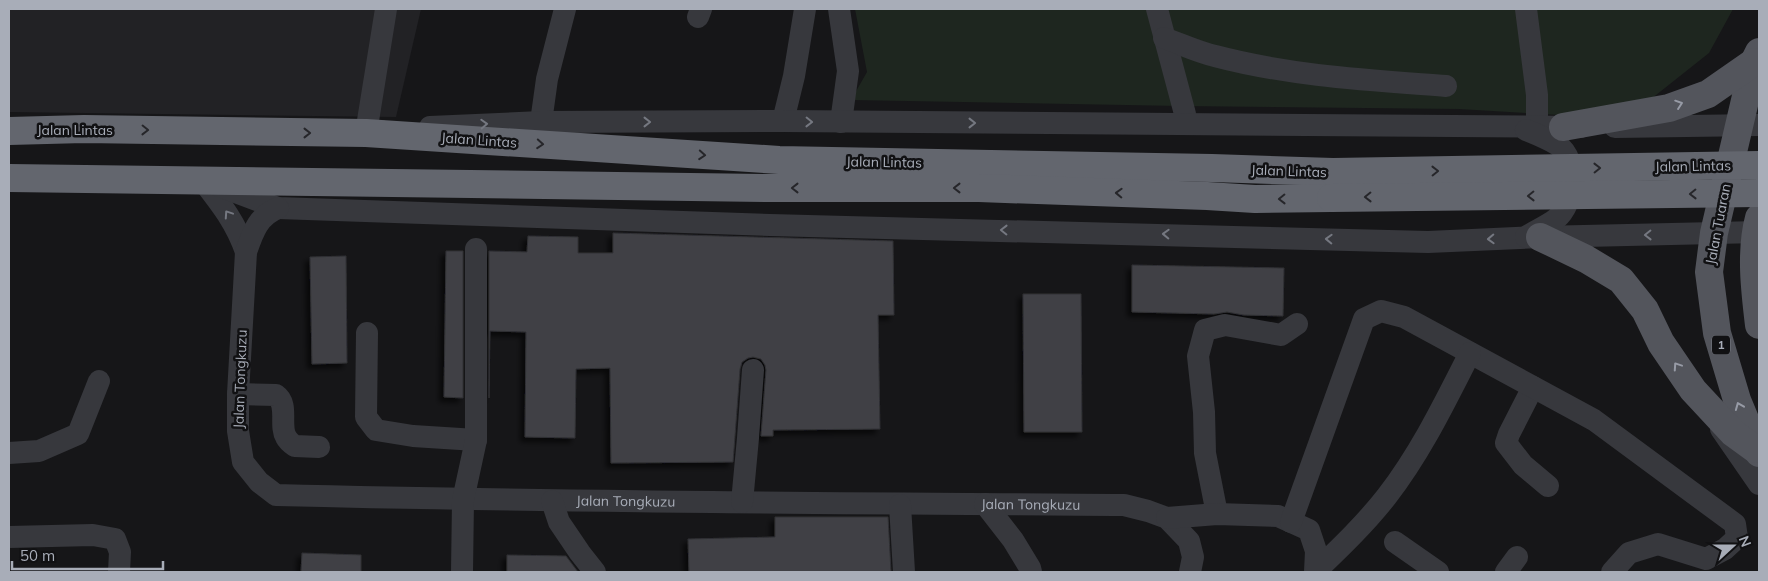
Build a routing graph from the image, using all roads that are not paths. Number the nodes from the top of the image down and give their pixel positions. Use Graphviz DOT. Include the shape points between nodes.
graph roads {
  1 [pos="386,9"];
  2 [pos="564,9"];
  3 [pos="805,9"];
  4 [pos="839,9"];
  5 [pos="1157,9"];
  6 [pos="1526,9"];
  7 [pos="1164,38"];
  8 [pos="1757,57"];
  9 [pos="1446,86"];
  10 [pos="783,121"];
  11 [pos="541,122"];
  12 [pos="841,122"];
  13 [pos="1185,124"];
  14 [pos="1750,125"];
  15 [pos="1540,127"];
  16 [pos="9,130"];
  17 [pos="366,133"];
  18 [pos="1759,165"];
  19 [pos="9,178"];
  20 [pos="203,181"];
  21 [pos="1332,185"];
  22 [pos="1759,194"];
  23 [pos="278,208"];
  24 [pos="1758,227"];
  25 [pos="1714,233"];
  26 [pos="1532,238"];
  27 [pos="476,249"];
  28 [pos="246,252"];
  29 [pos="1757,290"];
  30 [pos="1297,324"];
  31 [pos="1759,325"];
  32 [pos="367,333"];
  33 [pos="1470,353"];
  34 [pos="753,370"];
  35 [pos="98,382"];
  36 [pos="1533,386"];
  37 [pos="1693,390"];
  38 [pos="238,394"];
  39 [pos="476,440"];
  40 [pos="319,447"];
  41 [pos="9,453"];
  42 [pos="1759,454"];
  43 [pos="1759,484"];
  44 [pos="1548,486"];
  45 [pos="463,500"];
  46 [pos="552,501"];
  47 [pos="742,502"];
  48 [pos="984,504"];
  49 [pos="900,505"];
  50 [pos="1217,514"];
  51 [pos="1167,518"];
  52 [pos="1291,522"];
  53 [pos="9,537"];
  54 [pos="1395,542"];
  55 [pos="119,572"];
  56 [pos="462,572"];
  57 [pos="595,572"];
  58 [pos="904,572"];
  59 [pos="1031,572"];
  60 [pos="1190,572"];
  61 [pos="1316,572"];
  62 [pos="1438,572"];
  63 [pos="1612,572"];
  1 -- 17 [label="street"];
  2 -- 11 [label="street" via="547,79"];
  3 -- 10 [label="street"];
  4 -- 12 [label="street" via="848,72"];
  5 -- 7 [label="street"];
  6 -- 15 [label="street"];
  7 -- 9 [label="street" via="1213,56 1284,71"];
  7 -- 13 [label="street"];
  8 -- 14 [label="main road, Jalan Tuaran / 1"];
  15 -- 8 [label="main road, one-way" via="1669,108 1708,94"];
  11 -- 10 [label="street, one-way"];
  10 -- 12 [label="street, one-way"];
  17 -- 11 [label="street, one-way"];
  12 -- 13 [label="street, one-way"];
  13 -- 15 [label="street"];
  14 -- 15 [label="street"];
  14 -- 25 [label="main road, Jalan Tuaran / 1"];
  15 -- 26 [label="street" via="1567,158 1572,189 1566,207"];
  16 -- 17 [label="highway, Jalan Lintas, one-way"];
  17 -- 21 [label="highway, Jalan Lintas, one-way" via="779,160 1202,168"];
  21 -- 18 [label="highway, Jalan Lintas, one-way, bridge"];
  19 -- 20 [label="highway, Jalan Lintas"];
  21 -- 20 [label="highway, Jalan Lintas, one-way" via="1254,200 979,188"];
  20 -- 23 [label="street"];
  28 -- 20 [label="street, Jalan Tongkuzu, one-way" via="229,215"];
  22 -- 21 [label="highway, Jalan Lintas, one-way, bridge"];
  26 -- 23 [label="street, one-way" via="1428,242 760,225"];
  23 -- 28 [label="street, Jalan Tongkuzu" via="260,220"];
  24 -- 25 [label="street"];
  24 -- 29 [label="main road"];
  25 -- 26 [label="street, one-way"];
  42 -- 25 [label="main road, Jalan Tuaran / 1, one-way" via="1737,400 1717,332 1710,272"];
  37 -- 26 [label="main road, one-way" via="1645,310 1621,280 1586,259"];
  27 -- 39 [label="street"];
  28 -- 38 [label="street, Jalan Tongkuzu"];
  29 -- 31 [label="main road"];
  30 -- 50 [label="street" via="1281,335 1225,325 1205,330 1198,356 1205,453"];
  32 -- 39 [label="street" via="366,417 376,430"];
  33 -- 36 [label="street"];
  33 -- 52 [label="street" via="1404,317 1380,311 1364,320"];
  33 -- 61 [label="street" via="1430,431 1388,495"];
  34 -- 47 [label="street"];
  35 -- 41 [label="street" via="78,434 39,451"];
  36 -- 44 [label="street" via="1506,443 1523,465"];
  36 -- 63 [label="street" via="1594,420 1735,524 1737,538 1706,559 1658,544 1629,553"];
  37 -- 42 [label="main road" via="1733,433"];
  37 -- 43 [label="street"];
  38 -- 40 [label="street" via="276,395 282,403 282,425 286,437 295,446"];
  38 -- 45 [label="street, Jalan Tongkuzu" via="238,431 243,462 259,482 276,495"];
  39 -- 45 [label="street"];
  45 -- 46 [label="street, Jalan Tongkuzu"];
  45 -- 56 [label="street"];
  46 -- 47 [label="street, Jalan Tongkuzu"];
  46 -- 57 [label="street" via="559,522"];
  47 -- 49 [label="street, Jalan Tongkuzu"];
  48 -- 49 [label="street, Jalan Tongkuzu"];
  48 -- 51 [label="street, Jalan Tongkuzu" via="1124,505"];
  48 -- 59 [label="street" via="1013,540"];
  49 -- 58 [label="street"];
  50 -- 51 [label="street"];
  50 -- 52 [label="street" via="1278,516"];
  51 -- 60 [label="street, Jalan Tongkuzu" via="1189,540 1193,557"];
  52 -- 61 [label="street" via="1309,530 1316,550"];
  53 -- 55 [label="street" via="92,535 115,539 120,552"];
  54 -- 62 [label="street"];
}
